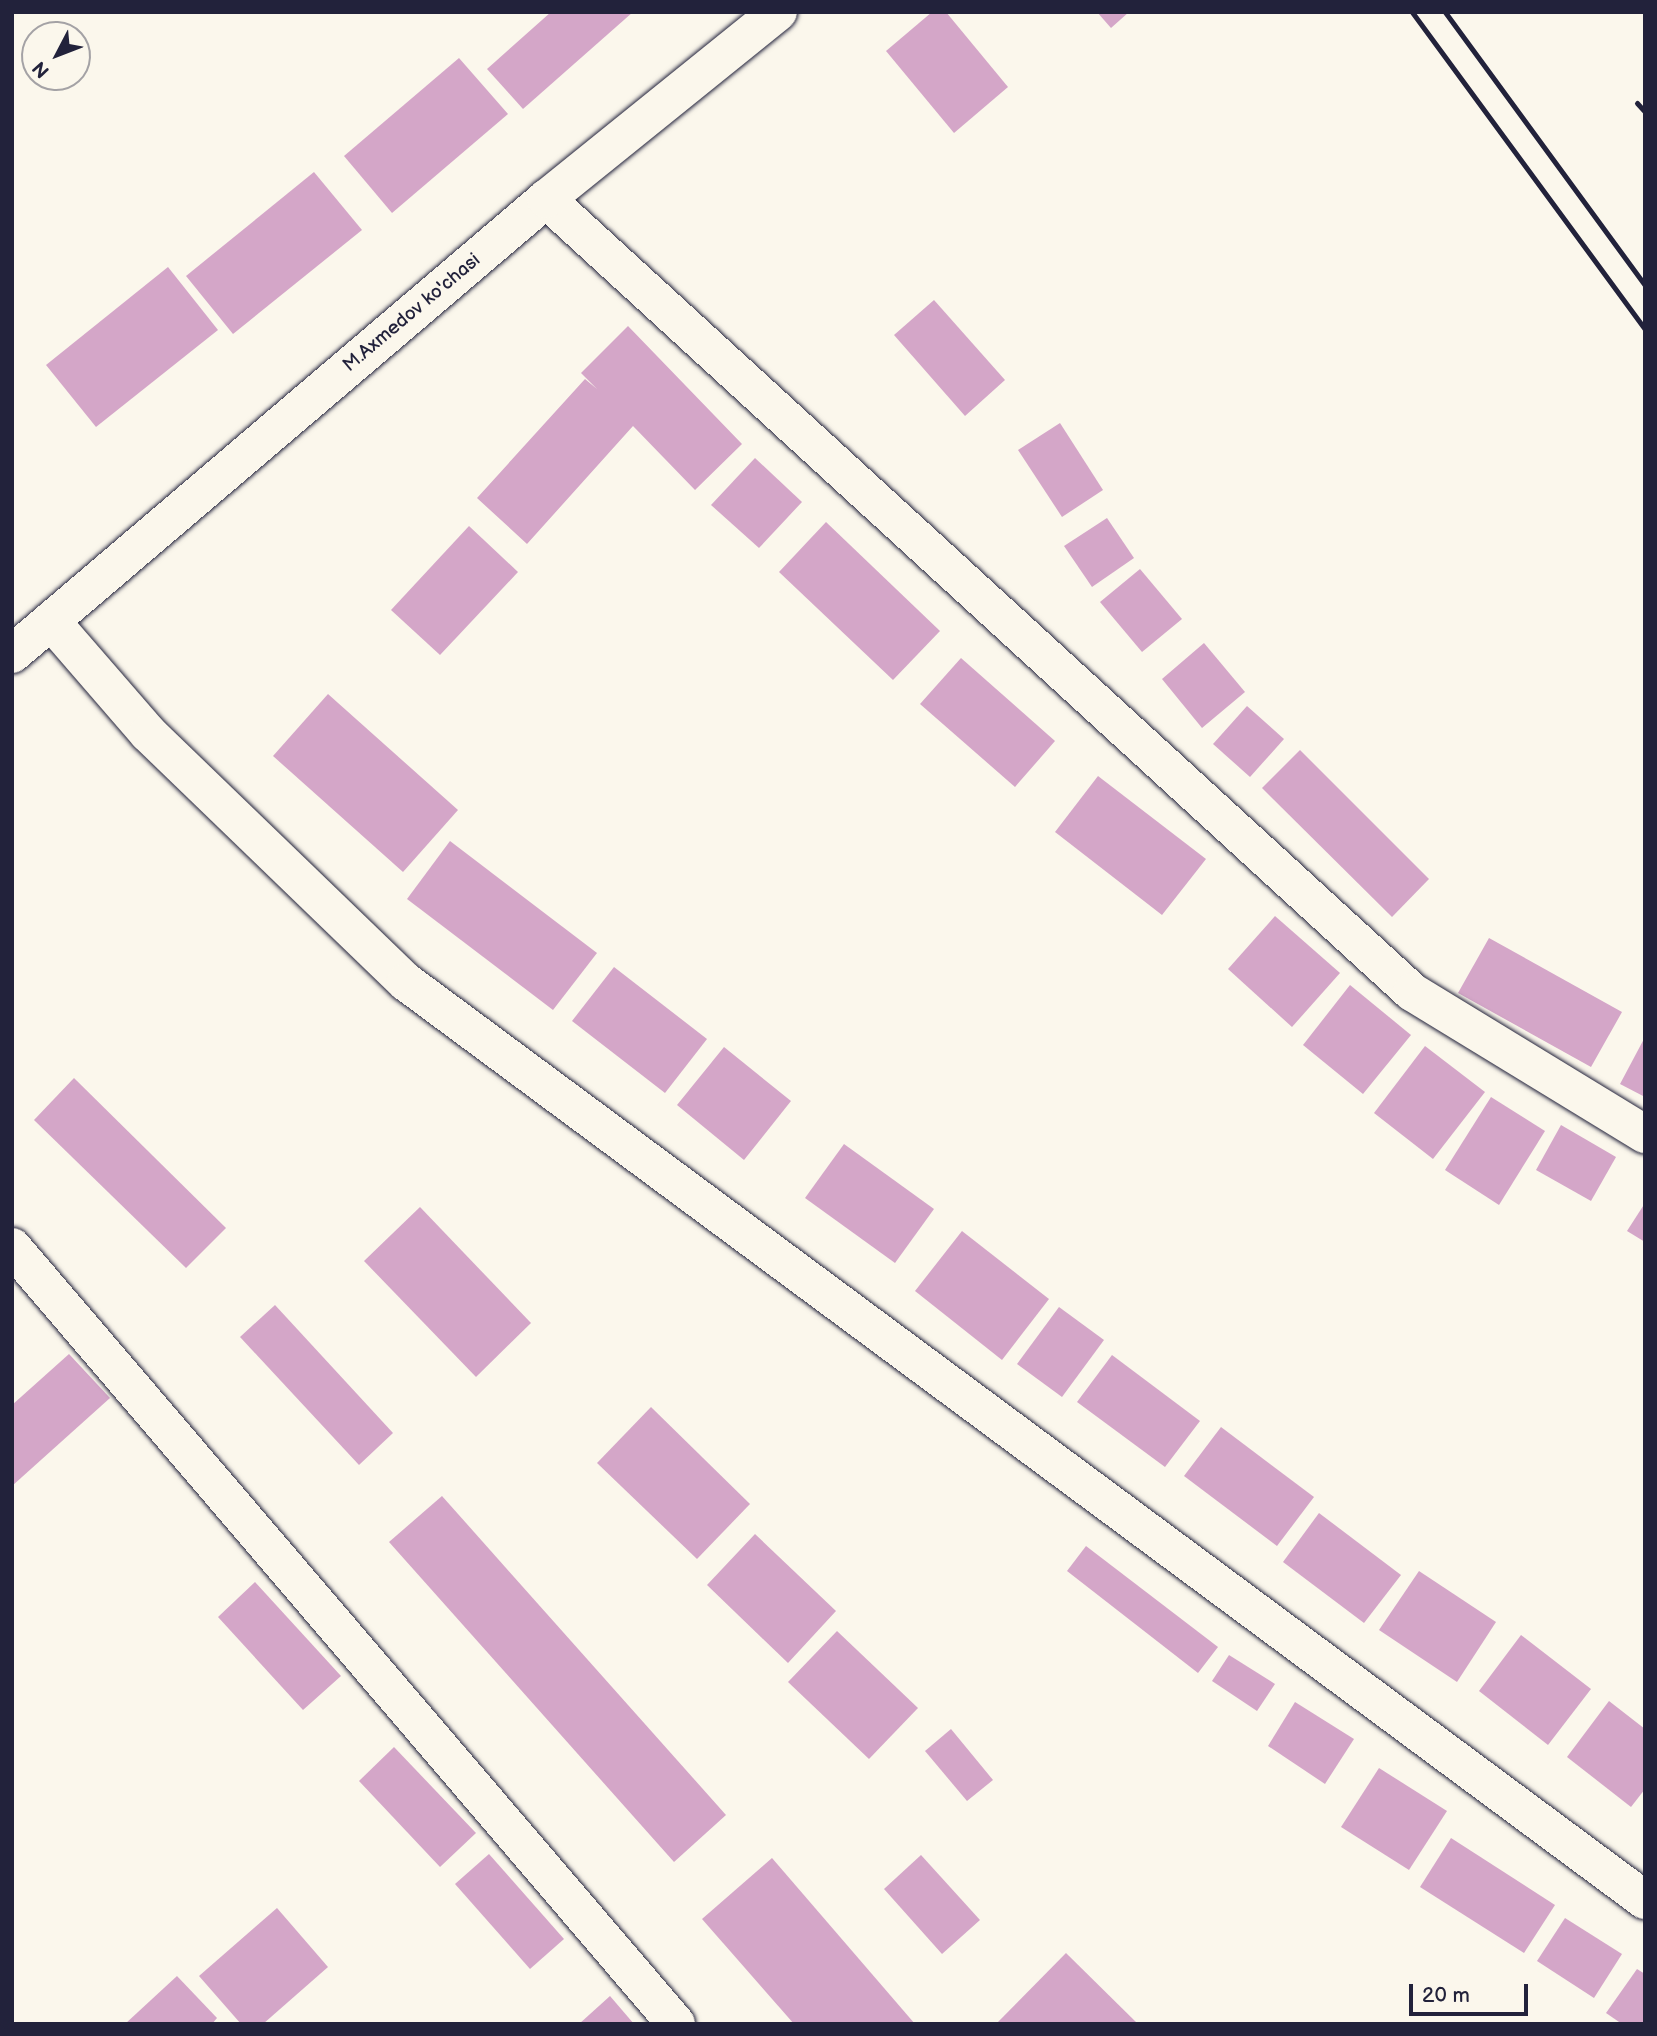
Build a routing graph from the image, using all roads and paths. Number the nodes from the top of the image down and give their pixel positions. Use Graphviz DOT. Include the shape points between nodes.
graph roads {
  1 [pos="779,12"];
  2 [pos="546,199"];
  3 [pos="51,621"];
  4 [pos="12,654"];
  5 [pos="1645,1134"];
  6 [pos="12,1247"];
  7 [pos="1645,1900"];
  8 [pos="676,2024"];
  1 -- 2 [label="street, M.Axmedov ko'chasi"];
  2 -- 3 [label="street, M.Axmedov ko'chasi"];
  2 -- 5 [label="street" via="1412,992"];
  3 -- 4 [label="street, M.Axmedov ko'chasi"];
  3 -- 7 [label="street" via="148,733 406,982"];
  6 -- 8 [label="street"];
}
